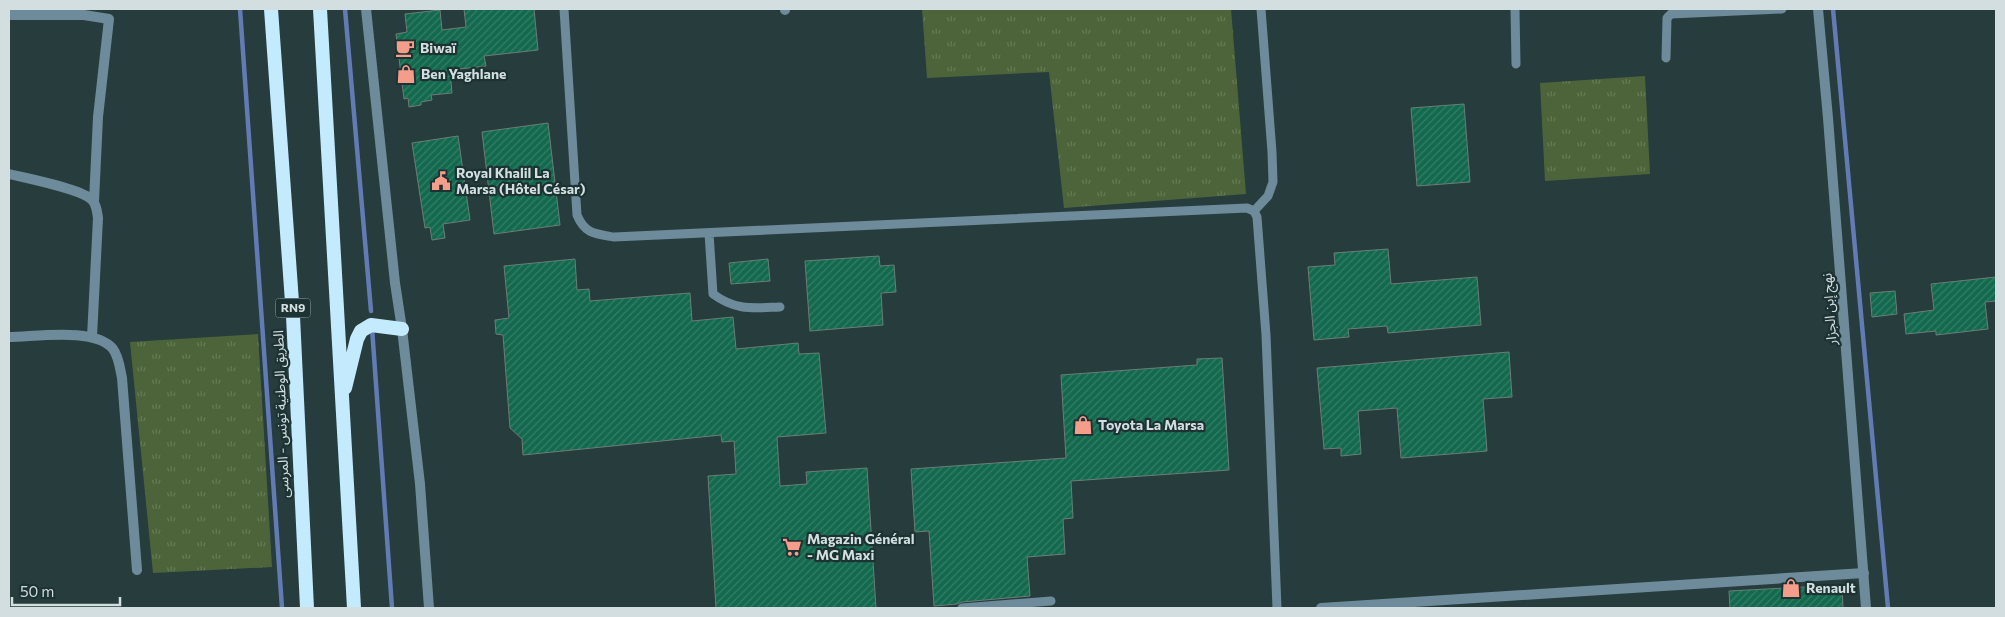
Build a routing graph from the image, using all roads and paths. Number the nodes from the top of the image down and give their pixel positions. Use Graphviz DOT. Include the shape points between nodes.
graph roads {
  1 [pos="271,9"];
  2 [pos="320,9"];
  3 [pos="366,9"];
  4 [pos="564,9"];
  5 [pos="1261,9"];
  6 [pos="1515,9"];
  7 [pos="1782,9"];
  8 [pos="1818,9"];
  9 [pos="110,14"];
  10 [pos="9,15"];
  11 [pos="1666,58"];
  12 [pos="1516,64"];
  13 [pos="9,174"];
  14 [pos="94,201"];
  15 [pos="1254,211"];
  16 [pos="708,233"];
  17 [pos="780,307"];
  18 [pos="402,330"];
  19 [pos="9,337"];
  20 [pos="92,337"];
  21 [pos="341,403"];
  22 [pos="137,570"];
  23 [pos="1864,573"];
  24 [pos="1051,600"];
  25 [pos="307,608"];
  26 [pos="354,608"];
  27 [pos="429,608"];
  28 [pos="962,608"];
  29 [pos="1277,608"];
  30 [pos="1321,608"];
  31 [pos="1866,608"];
  1 -- 25 [label="highway, الطريق الوطنية تونس - المرسى / RN9" via="293,316"];
  2 -- 21 [label="highway"];
  3 -- 18 [label="street"];
  4 -- 16 [label="lane" via="577,216 581,226 592,233 614,237"];
  5 -- 15 [label="lane" via="1273,182 1268,196"];
  6 -- 12 [label="lane"];
  7 -- 11 [label="lane" via="1671,14 1667,18"];
  8 -- 23 [label="street, نهج إبن الجزار"];
  9 -- 10 [label="street"];
  9 -- 14 [label="street" via="98,117"];
  13 -- 14 [label="street" via="77,192"];
  14 -- 20 [label="street" via="98,218"];
  15 -- 16 [label="lane" via="1247,208"];
  15 -- 29 [label="lane" via="1266,335"];
  16 -- 17 [label="lane" via="713,294 744,308"];
  18 -- 21 [label="highway" via="371,325 361,331"];
  18 -- 27 [label="street" via="420,484"];
  19 -- 20 [label="street"];
  20 -- 22 [label="street" via="114,350 119,361"];
  21 -- 26 [label="highway"];
  23 -- 30 [label="street"];
  23 -- 31 [label="street, نهج إبن الجزار"];
  24 -- 28 [label="lane"];
}
